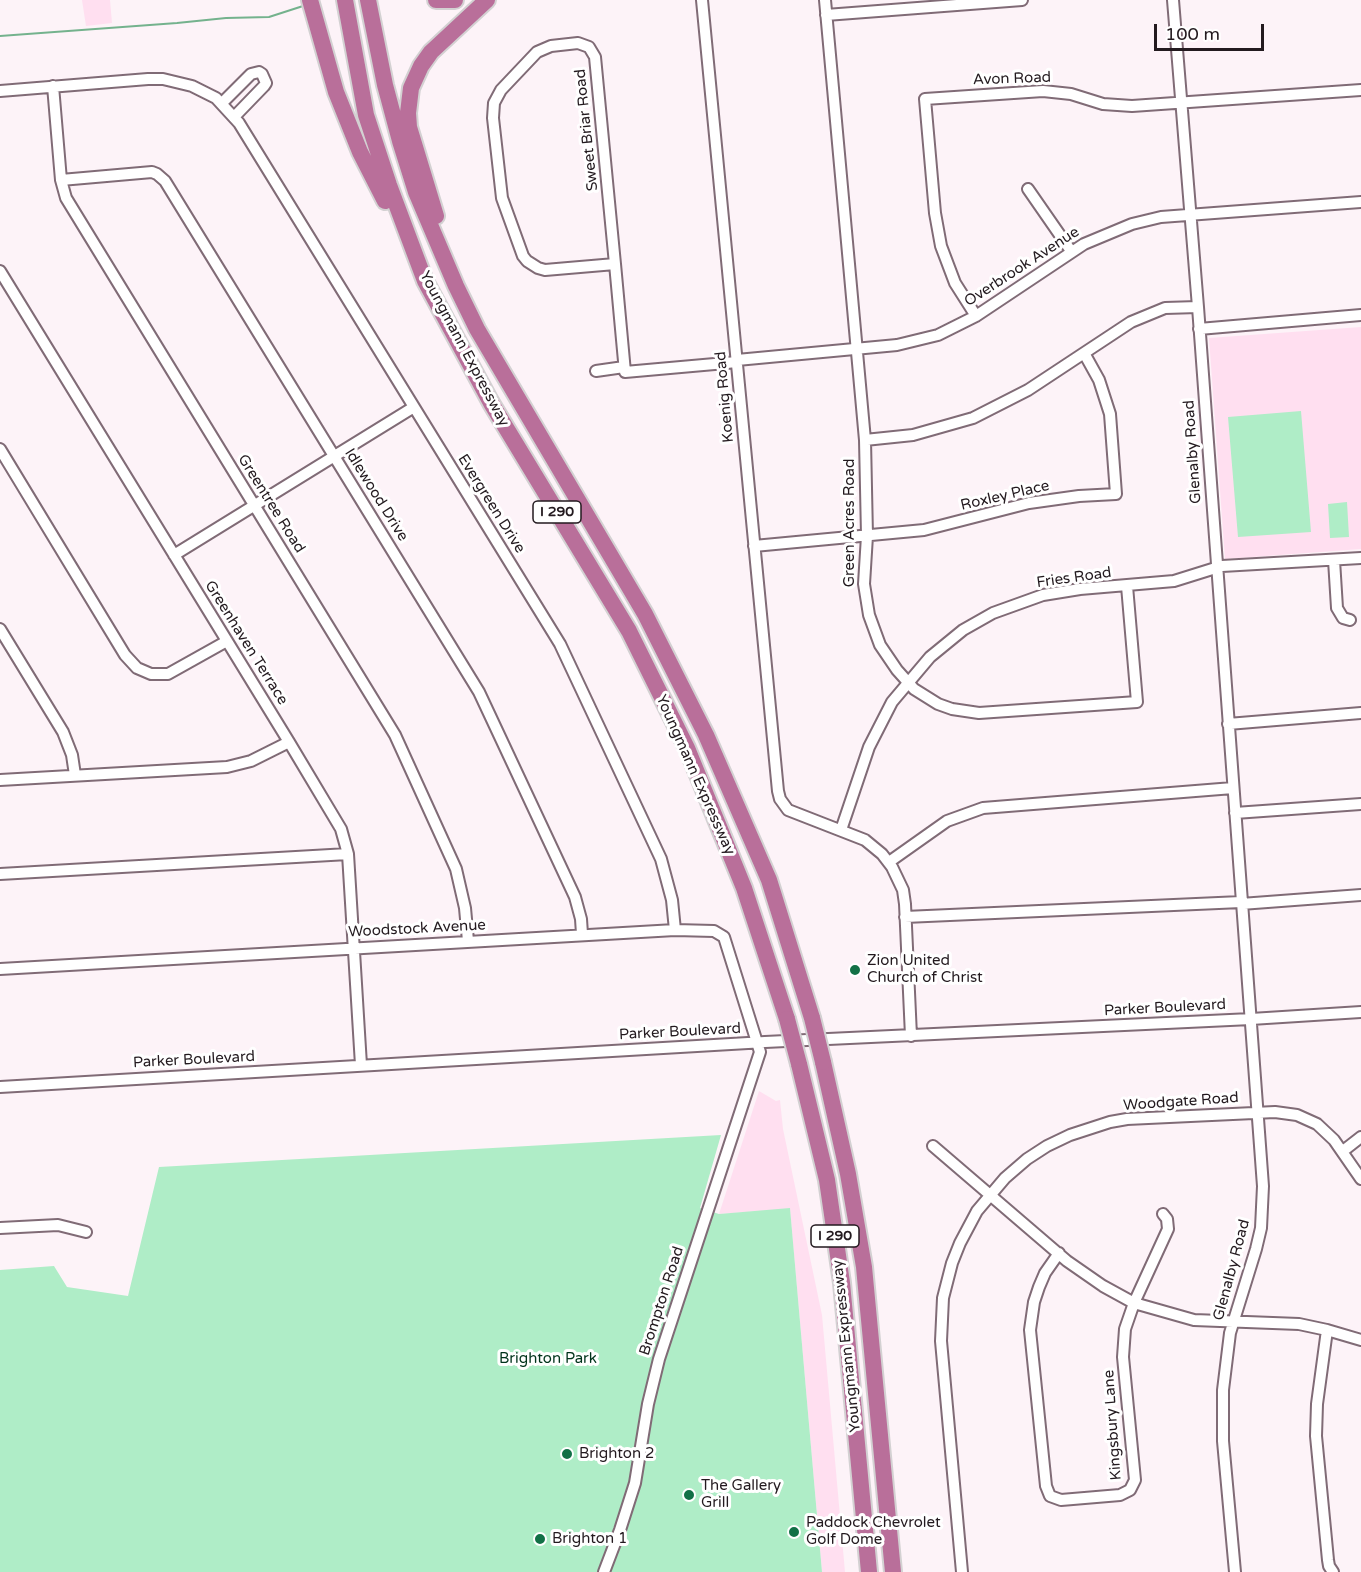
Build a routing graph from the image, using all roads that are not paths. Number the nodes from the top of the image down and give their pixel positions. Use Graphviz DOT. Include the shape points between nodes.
graph roads {
  1 [pos="310,0"];
  2 [pos="345,0"];
  3 [pos="368,0"];
  4 [pos="436,0"];
  5 [pos="455,0"];
  6 [pos="487,0"];
  7 [pos="702,0"];
  8 [pos="825,0"];
  9 [pos="1022,0"];
  10 [pos="1173,0"];
  11 [pos="826,15"];
  12 [pos="53,87"];
  13 [pos="1361,90"];
  14 [pos="0,91"];
  15 [pos="222,103"];
  16 [pos="1181,103"];
  17 [pos="234,117"];
  18 [pos="61,180"];
  19 [pos="1028,189"];
  20 [pos="1361,202"];
  21 [pos="1190,215"];
  22 [pos="1071,251"];
  23 [pos="615,264"];
  24 [pos="0,271"];
  25 [pos="425,281"];
  26 [pos="456,286"];
  27 [pos="1197,307"];
  28 [pos="1361,315"];
  29 [pos="976,316"];
  30 [pos="1199,329"];
  31 [pos="858,350"];
  32 [pos="1083,353"];
  33 [pos="737,361"];
  34 [pos="624,367"];
  35 [pos="596,371"];
  36 [pos="414,407"];
  37 [pos="865,440"];
  38 [pos="0,449"];
  39 [pos="334,456"];
  40 [pos="254,506"];
  41 [pos="867,536"];
  42 [pos="754,546"];
  43 [pos="174,555"];
  44 [pos="1361,558"];
  45 [pos="1334,560"];
  46 [pos="1217,567"];
  47 [pos="1127,586"];
  48 [pos="1350,620"];
  49 [pos="0,630"];
  50 [pos="227,641"];
  51 [pos="907,682"];
  52 [pos="1361,713"];
  53 [pos="1228,724"];
  54 [pos="289,742"];
  55 [pos="75,775"];
  56 [pos="0,780"];
  57 [pos="1233,788"];
  58 [pos="1361,804"];
  59 [pos="1235,813"];
  60 [pos="841,830"];
  61 [pos="348,854"];
  62 [pos="889,862"];
  63 [pos="0,874"];
  64 [pos="1361,895"];
  65 [pos="1241,903"];
  66 [pos="905,917"];
  67 [pos="675,930"];
  68 [pos="582,934"];
  69 [pos="468,940"];
  70 [pos="354,947"];
  71 [pos="0,969"];
  72 [pos="1361,1012"];
  73 [pos="1251,1019"];
  74 [pos="911,1036"];
  75 [pos="757,1043"];
  76 [pos="361,1065"];
  77 [pos="0,1087"];
  78 [pos="1257,1113"];
  79 [pos="1361,1137"];
  80 [pos="933,1146"];
  81 [pos="1343,1151"];
  82 [pos="1361,1179"];
  83 [pos="990,1194"];
  84 [pos="1162,1214"];
  85 [pos="0,1228"];
  86 [pos="86,1232"];
  87 [pos="1059,1253"];
  88 [pos="1134,1303"];
  89 [pos="1233,1322"];
  90 [pos="1327,1330"];
  91 [pos="1361,1340"];
  92 [pos="604,1572"];
  93 [pos="869,1572"];
  94 [pos="893,1572"];
  95 [pos="962,1572"];
  96 [pos="1235,1572"];
  97 [pos="1333,1572"];
  1 -- 25 [label="highway" via="329,72 360,152"];
  2 -- 25 [label="highway, Youngmann Expressway / I 290" via="366,115"];
  3 -- 26 [label="highway, Youngmann Expressway / I 290" via="400,141 416,192"];
  4 -- 5 [label="highway"];
  6 -- 26 [label="highway" via="431,52 415,78 409,100 409,127"];
  7 -- 33 [label="street, Koenig Road"];
  8 -- 11 [label="street, Green Acres Road"];
  9 -- 11 [label="street"];
  10 -- 16 [label="street, Glenalby Road"];
  11 -- 31 [label="street, Green Acres Road"];
  12 -- 14 [label="street, Evergreen Drive"];
  12 -- 15 [label="street, Evergreen Drive" via="163,79 192,86"];
  12 -- 18 [label="street, Greentree Road"];
  13 -- 16 [label="street, Avon Road"];
  15 -- 17 [label="street, Evergreen Drive"];
  15 -- 17 [label="street" via="250,74 262,74 266,83"];
  16 -- 21 [label="street, Glenalby Road"];
  16 -- 29 [label="street, Avon Road" via="1120,106 1043,91 925,99 941,246 955,283"];
  17 -- 36 [label="street, Evergreen Drive"];
  18 -- 39 [label="street, Idlewood Drive" via="152,172 161,177"];
  18 -- 40 [label="street, Greentree Road" via="66,198"];
  19 -- 22 [label="street"];
  20 -- 21 [label="street, Overbrook Avenue"];
  21 -- 22 [label="street, Overbrook Avenue" via="1132,224"];
  21 -- 27 [label="street, Glenalby Road"];
  22 -- 29 [label="street, Overbrook Avenue"];
  23 -- 23 [label="street, Sweet Briar Road" via="595,57 584,44 551,46 533,56 494,103 502,198 523,256 533,266 545,270"];
  23 -- 34 [label="street, Sweet Briar Road"];
  24 -- 43 [label="street, Greenhaven Terrace"];
  25 -- 93 [label="highway, Youngmann Expressway / I 290, bridge" via="491,403 629,630 676,727 744,888 787,1019 827,1180 842,1282"];
  26 -- 94 [label="highway, Youngmann Expressway / I 290, bridge" via="477,329 645,614 706,735 770,880 812,1018 848,1173 864,1267"];
  27 -- 30 [label="street, Glenalby Road"];
  27 -- 32 [label="street" via="1171,307 1148,314"];
  28 -- 30 [label="street"];
  29 -- 31 [label="street, Overbrook Avenue" via="918,341"];
  30 -- 46 [label="street, Glenalby Road"];
  31 -- 33 [label="street, Overbrook Avenue"];
  31 -- 37 [label="street, Green Acres Road"];
  32 -- 37 [label="street" via="1029,390 973,418 913,435"];
  32 -- 41 [label="street, Roxley Place" via="1099,380 1110,414 1116,494 1046,500 924,530"];
  33 -- 34 [label="street" via="625,372"];
  33 -- 42 [label="street, Koenig Road"];
  34 -- 35 [label="street"];
  36 -- 39 [label="street"];
  36 -- 67 [label="street, Evergreen Drive" via="560,644 661,859"];
  37 -- 41 [label="street, Green Acres Road"];
  38 -- 50 [label="street" via="125,655 137,668 151,674 176,672"];
  39 -- 40 [label="street"];
  39 -- 68 [label="street, Idlewood Drive" via="479,692 575,897"];
  40 -- 43 [label="street"];
  40 -- 69 [label="street, Greentree Road" via="395,735 456,869"];
  41 -- 42 [label="street, Roxley Place"];
  41 -- 51 [label="street, Green Acres Road" via="864,576 869,615 884,651"];
  42 -- 60 [label="street, Koenig Road" via="777,791 783,805 795,814"];
  43 -- 50 [label="street, Greenhaven Terrace"];
  44 -- 45 [label="street, Fries Road"];
  45 -- 46 [label="street, Fries Road"];
  45 -- 48 [label="street" via="1337,608 1343,618"];
  46 -- 47 [label="street, Fries Road" via="1174,580"];
  46 -- 53 [label="street, Glenalby Road"];
  47 -- 51 [label="street, Fries Road" via="1062,592 1008,606 949,640"];
  47 -- 51 [label="street, Green Acres Road" via="1137,702 965,712 938,704"];
  49 -- 55 [label="street" via="63,732"];
  50 -- 54 [label="street, Greenhaven Terrace"];
  51 -- 60 [label="street, Fries Road" via="874,734"];
  52 -- 53 [label="street"];
  53 -- 57 [label="street, Glenalby Road"];
  54 -- 55 [label="street" via="251,761 227,767"];
  54 -- 61 [label="street, Greenhaven Terrace" via="335,817"];
  55 -- 56 [label="street"];
  57 -- 59 [label="street, Glenalby Road"];
  57 -- 62 [label="street" via="977,810 947,821"];
  58 -- 59 [label="street"];
  59 -- 65 [label="street, Glenalby Road"];
  60 -- 62 [label="street" via="865,840"];
  61 -- 63 [label="street"];
  61 -- 70 [label="street, Greenhaven Terrace"];
  62 -- 66 [label="street" via="903,890"];
  64 -- 65 [label="street"];
  65 -- 66 [label="street"];
  65 -- 73 [label="street, Glenalby Road"];
  66 -- 74 [label="street"];
  67 -- 68 [label="street, Woodstock Avenue"];
  67 -- 75 [label="street, Woodstock Avenue" via="714,931 724,937"];
  68 -- 69 [label="street, Woodstock Avenue"];
  69 -- 70 [label="street, Woodstock Avenue"];
  70 -- 71 [label="street, Woodstock Avenue"];
  70 -- 76 [label="street, Greenhaven Terrace"];
  72 -- 73 [label="street, Parker Boulevard"];
  73 -- 74 [label="street, Parker Boulevard"];
  73 -- 78 [label="street, Glenalby Road"];
  74 -- 75 [label="street, Parker Boulevard"];
  75 -- 76 [label="street, Parker Boulevard"];
  75 -- 92 [label="street, Brompton Road" via="760,1052 659,1359 635,1483"];
  76 -- 77 [label="street, Parker Boulevard"];
  78 -- 81 [label="street, Woodgate Road" via="1286,1113 1310,1120"];
  78 -- 83 [label="street, Woodgate Road" via="1127,1119 1094,1127 1039,1151"];
  78 -- 89 [label="street, Glenalby Road" via="1263,1186 1261,1228"];
  79 -- 81 [label="street"];
  80 -- 83 [label="street"];
  81 -- 82 [label="street, Woodgate Road"];
  83 -- 87 [label="street"];
  83 -- 95 [label="street, Woodgate Road" via="960,1243 946,1284 941,1320"];
  84 -- 88 [label="street, Kingsbury Lane" via="1168,1229"];
  85 -- 86 [label="street" via="58,1225"];
  87 -- 88 [label="street" via="1103,1286"];
  87 -- 88 [label="street, Kingsbury Lane" via="1039,1287 1030,1330 1046,1486 1055,1499 1120,1495 1133,1486 1123,1343"];
  88 -- 89 [label="street" via="1194,1320"];
  89 -- 90 [label="street" via="1278,1322"];
  89 -- 96 [label="street, Glenalby Road" via="1225,1364 1222,1415"];
  90 -- 91 [label="street"];
  90 -- 97 [label="street" via="1316,1427 1328,1560"];
}
